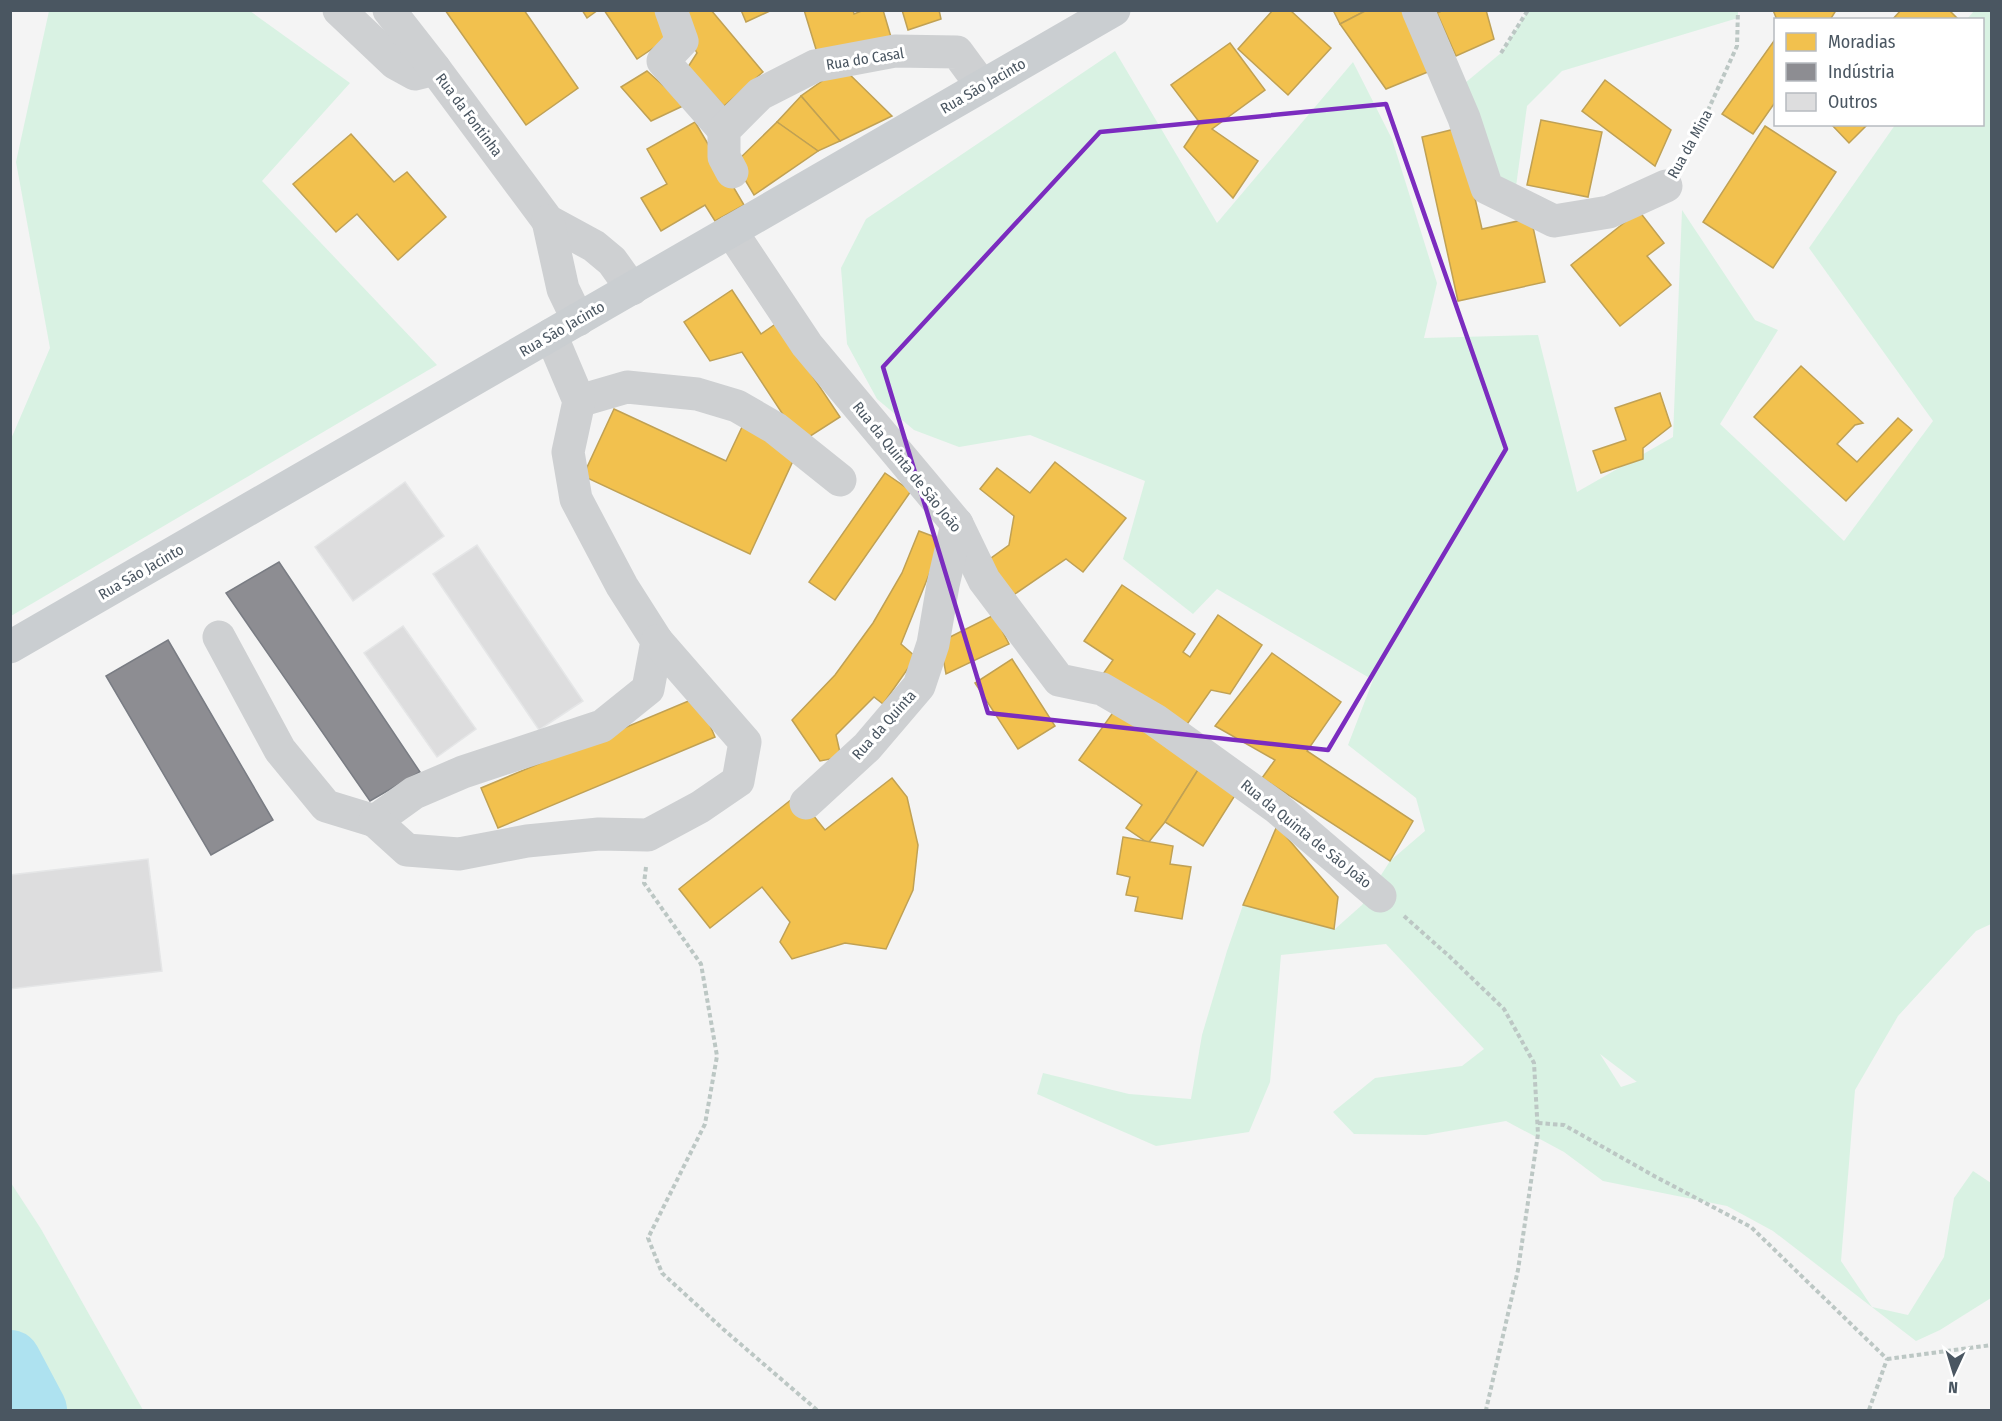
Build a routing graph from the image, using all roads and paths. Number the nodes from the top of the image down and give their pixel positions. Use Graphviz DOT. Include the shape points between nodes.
graph roads {
  1 [pos="339,10"];
  2 [pos="388,10"];
  3 [pos="671,10"];
  4 [pos="1114,10"];
  5 [pos="1418,10"];
  6 [pos="1528,10"];
  7 [pos="1738,10"];
  8 [pos="1501,53"];
  9 [pos="435,69"];
  10 [pos="982,87"];
  11 [pos="724,129"];
  12 [pos="732,172"];
  13 [pos="1666,186"];
  14 [pos="548,220"];
  15 [pos="731,231"];
  16 [pos="632,289"];
  17 [pos="564,328"];
  18 [pos="579,401"];
  19 [pos="840,480"];
  20 [pos="957,524"];
  21 [pos="219,638"];
  22 [pos="657,641"];
  23 [pos="10,647"];
  24 [pos="806,804"];
  25 [pos="375,821"];
  26 [pos="648,835"];
  27 [pos="1380,896"];
  28 [pos="1538,1123"];
  29 [pos="1992,1346"];
  30 [pos="1887,1359"];
  31 [pos="817,1410"];
  32 [pos="1486,1410"];
  33 [pos="1869,1410"];
  1 -- 9 [label="street" via="395,63 415,74"];
  2 -- 9 [label="street, Rua da Fontinha"];
  3 -- 11 [label="street" via="682,41 663,61"];
  4 -- 10 [label="main road, Rua São Jacinto"];
  5 -- 13 [label="street, Rua da Mina" via="1464,118 1487,188 1554,221 1608,213"];
  6 -- 8 [label="path"];
  7 -- 13 [label="path, Rua da Mina" via="1737,46 1706,117"];
  9 -- 14 [label="street, Rua da Fontinha"];
  10 -- 11 [label="street, Rua do Casal" via="957,52 895,51 816,66 760,94"];
  10 -- 15 [label="main road, Rua São Jacinto"];
  11 -- 12 [label="street" via="724,158"];
  14 -- 16 [label="street, Rua da Fontinha" via="594,246 612,261"];
  14 -- 17 [label="street, Rua da Fontinha" via="563,289"];
  15 -- 16 [label="main road, Rua São Jacinto"];
  15 -- 20 [label="street, Rua da Quinta de São João" via="807,345"];
  16 -- 17 [label="main road, Rua São Jacinto"];
  17 -- 18 [label="street, Rua da Fontinha"];
  17 -- 23 [label="main road, Rua São Jacinto"];
  18 -- 19 [label="street" via="627,387 697,394 737,406 775,428"];
  18 -- 22 [label="street" via="568,452 576,499 622,586"];
  20 -- 24 [label="street, Rua da Quinta" via="933,644 919,686 867,747"];
  20 -- 27 [label="street, Rua da Quinta de São João" via="984,580 1059,680 1102,689 1155,720 1276,807"];
  21 -- 25 [label="street" via="279,750 326,806"];
  22 -- 25 [label="street" via="648,689 602,726 464,771 414,793"];
  22 -- 26 [label="street" via="745,742 738,781"];
  25 -- 26 [label="street" via="408,850 459,854 548,839"];
  26 -- 31 [label="path" via="644,884 701,964 717,1056 705,1124 648,1238 662,1273"];
  27 -- 28 [label="path" via="1504,1009 1534,1063"];
  28 -- 30 [label="path" via="1564,1125 1751,1227"];
  28 -- 32 [label="path" via="1518,1270"];
  29 -- 30 [label="path"];
  30 -- 33 [label="path"];
}
